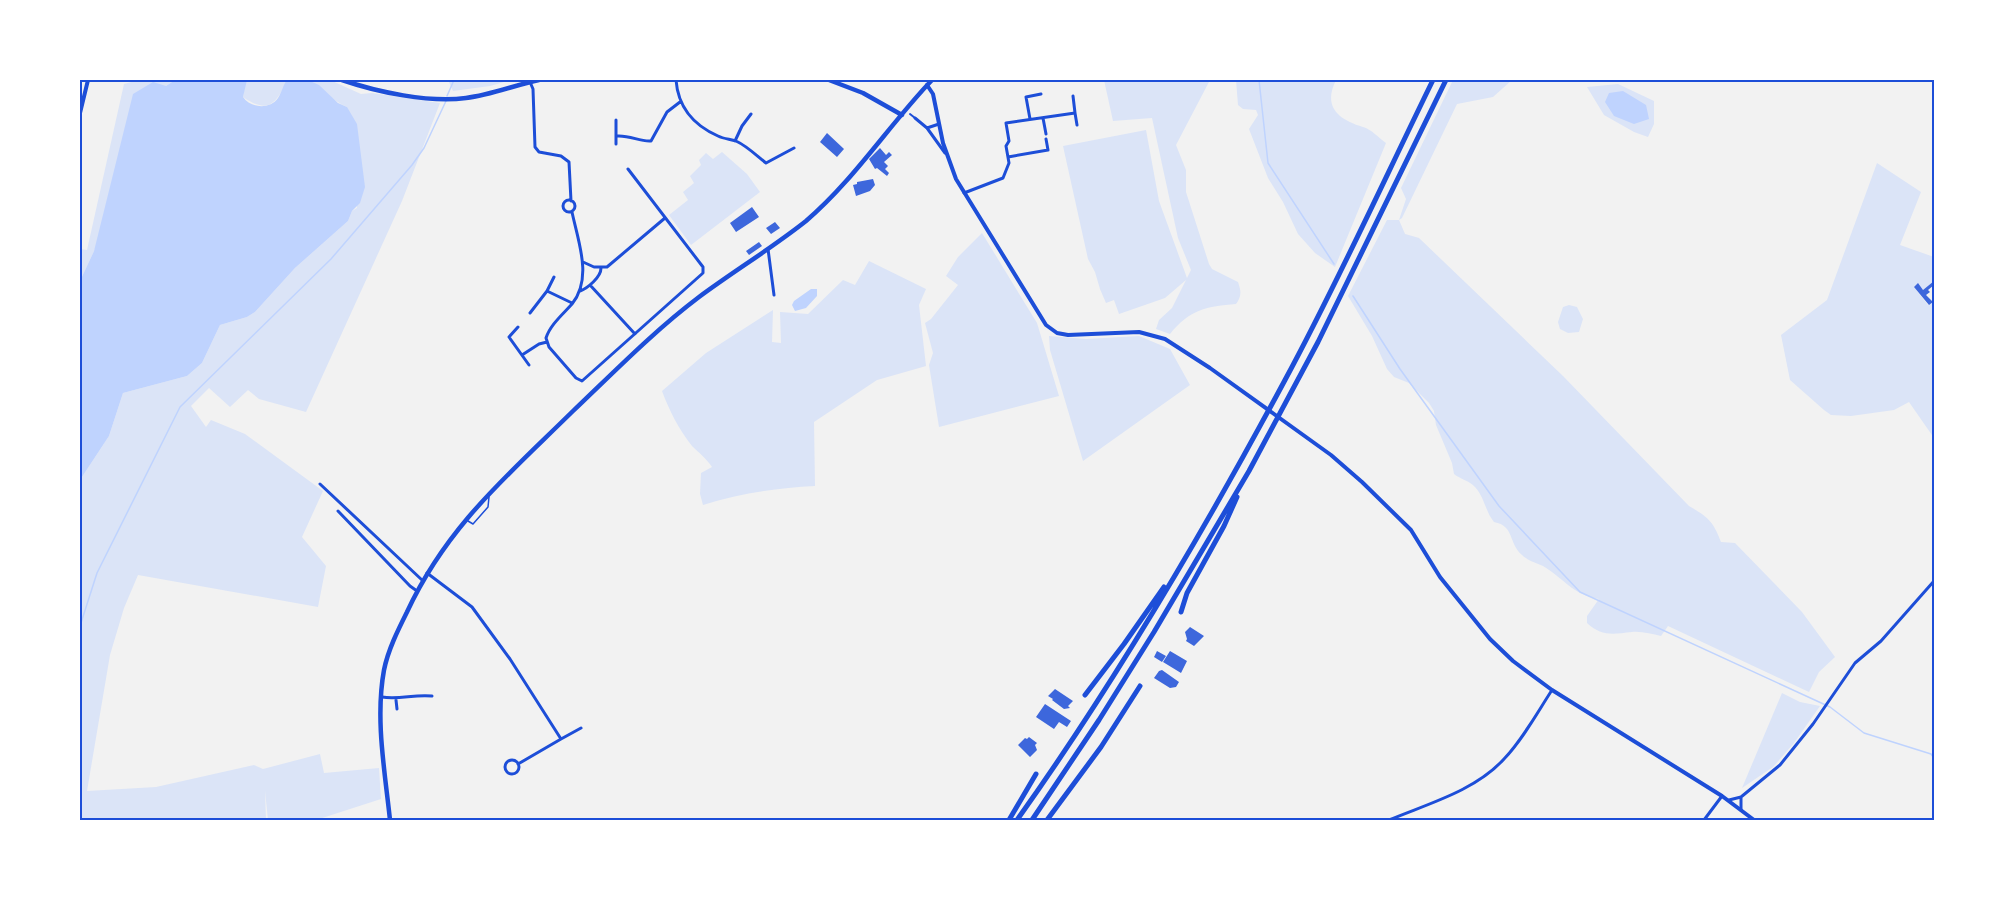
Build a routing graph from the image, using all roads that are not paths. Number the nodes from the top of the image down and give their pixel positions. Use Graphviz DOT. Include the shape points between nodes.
graph roads {
  1 [pos="88,80"];
  2 [pos="342,80"];
  3 [pos="539,80"];
  4 [pos="676,80"];
  5 [pos="829,80"];
  6 [pos="932,80"];
  7 [pos="1433,80"];
  8 [pos="1446,80"];
  9 [pos="530,82"];
  10 [pos="927,85"];
  11 [pos="1041,94"];
  12 [pos="1073,96"];
  13 [pos="680,102"];
  14 [pos="80,113"];
  15 [pos="1075,113"];
  16 [pos="751,114"];
  17 [pos="910,114"];
  18 [pos="902,115"];
  19 [pos="915,118"];
  20 [pos="1043,118"];
  21 [pos="1030,119"];
  22 [pos="616,120"];
  23 [pos="939,124"];
  24 [pos="1077,125"];
  25 [pos="927,128"];
  26 [pos="1046,134"];
  27 [pos="617,136"];
  28 [pos="633,137"];
  29 [pos="1047,139"];
  30 [pos="735,141"];
  31 [pos="633,143"];
  32 [pos="616,144"];
  33 [pos="794,148"];
  34 [pos="946,155"];
  35 [pos="1008,157"];
  36 [pos="628,169"];
  37 [pos="964,193"];
  38 [pos="571,201"];
  39 [pos="572,212"];
  40 [pos="665,218"];
  41 [pos="768,249"];
  42 [pos="583,262"];
  43 [pos="601,268"];
  44 [pos="555,277"];
  45 [pos="590,285"];
  46 [pos="548,291"];
  47 [pos="580,291"];
  48 [pos="774,295"];
  49 [pos="572,303"];
  50 [pos="530,313"];
  51 [pos="518,327"];
  52 [pos="636,334"];
  53 [pos="547,342"];
  54 [pos="522,355"];
  55 [pos="529,365"];
  56 [pos="1249,471"];
  57 [pos="320,484"];
  58 [pos="489,494"];
  59 [pos="339,511"];
  60 [pos="464,520"];
  61 [pos="1196,540"];
  62 [pos="426,572"];
  63 [pos="422,580"];
  64 [pos="1935,581"];
  65 [pos="417,591"];
  66 [pos="1181,612"];
  67 [pos="1140,686"];
  68 [pos="1552,690"];
  69 [pos="1085,695"];
  70 [pos="432,696"];
  71 [pos="382,698"];
  72 [pos="396,700"];
  73 [pos="398,709"];
  74 [pos="581,728"];
  75 [pos="561,739"];
  76 [pos="518,764"];
  77 [pos="1036,774"];
  78 [pos="1722,796"];
  79 [pos="1741,796"];
  80 [pos="1727,800"];
  81 [pos="1741,810"];
  82 [pos="390,820"];
  83 [pos="1009,820"];
  84 [pos="1017,820"];
  85 [pos="1032,820"];
  86 [pos="1047,820"];
  87 [pos="1389,820"];
  88 [pos="1704,820"];
  89 [pos="1754,820"];
  1 -- 14 [label="street"];
  2 -- 9 [label="main road" via="382,92 452,99"];
  3 -- 9 [label="main road"];
  4 -- 13 [label="street"];
  5 -- 18 [label="main road"];
  6 -- 10 [label="main road"];
  7 -- 61 [label="highway" via="1286,378"];
  8 -- 56 [label="highway" via="1318,342"];
  9 -- 38 [label="street" via="535,147 569,162"];
  10 -- 18 [label="main road"];
  10 -- 23 [label="street" via="933,94"];
  11 -- 21 [label="street" via="1026,97"];
  12 -- 15 [label="street"];
  13 -- 28 [label="street" via="667,112 651,141"];
  13 -- 30 [label="street" via="691,117 715,135"];
  15 -- 20 [label="street"];
  15 -- 24 [label="street"];
  16 -- 30 [label="street"];
  17 -- 19 [label="street"];
  18 -- 41 [label="main road" via="816,212"];
  19 -- 25 [label="street"];
  20 -- 21 [label="street"];
  20 -- 26 [label="street"];
  21 -- 35 [label="street" via="1006,123"];
  22 -- 27 [label="street"];
  23 -- 25 [label="street"];
  23 -- 34 [label="street"];
  25 -- 34 [label="street"];
  27 -- 28 [label="street"];
  27 -- 32 [label="street"];
  28 -- 31 [label="street"];
  29 -- 35 [label="street" via="1048,150"];
  30 -- 33 [label="street" via="766,163"];
  34 -- 37 [label="street"];
  35 -- 37 [label="street" via="1003,178"];
  36 -- 40 [label="street"];
  37 -- 68 [label="street" via="1050,329 1068,335 1130,331 1155,336 1176,345 1298,431 1331,455 1411,530 1440,577 1491,639"];
  38 -- 39 [label="street" via="575,205"];
  38 -- 39 [label="street" via="562,207"];
  39 -- 42 [label="street"];
  40 -- 43 [label="street" via="612,264"];
  40 -- 52 [label="street" via="703,267 702,274"];
  41 -- 48 [label="street"];
  41 -- 58 [label="main road" via="668,323"];
  42 -- 43 [label="street"];
  42 -- 47 [label="street"];
  43 -- 45 [label="street"];
  44 -- 46 [label="street"];
  45 -- 47 [label="street"];
  45 -- 52 [label="street"];
  46 -- 49 [label="street"];
  46 -- 50 [label="street"];
  47 -- 49 [label="street"];
  49 -- 53 [label="street" via="548,333"];
  51 -- 54 [label="street" via="509,337"];
  52 -- 53 [label="street" via="583,380 576,378"];
  53 -- 54 [label="street"];
  54 -- 55 [label="street"];
  56 -- 66 [label="highway"];
  56 -- 85 [label="highway" via="1148,642"];
  57 -- 63 [label="street"];
  58 -- 60 [label="main road"];
  58 -- 60 [label="lane" via="488,507 473,524"];
  59 -- 65 [label="street"];
  60 -- 62 [label="main road"];
  61 -- 69 [label="highway"];
  61 -- 84 [label="highway" via="1088,715"];
  62 -- 63 [label="main road"];
  62 -- 75 [label="street" via="472,608"];
  63 -- 65 [label="main road"];
  64 -- 79 [label="street" via="1881,641 1855,663 1788,757"];
  65 -- 71 [label="main road" via="390,650"];
  67 -- 86 [label="highway"];
  68 -- 78 [label="street"];
  68 -- 87 [label="street" via="1510,752 1493,769 1456,792"];
  70 -- 72 [label="street" via="415,694"];
  71 -- 72 [label="street"];
  71 -- 82 [label="main road" via="382,751"];
  72 -- 73 [label="street"];
  74 -- 75 [label="street"];
  75 -- 76 [label="street"];
  76 -- 76 [label="street" via="515,774 506,771 509,761"];
  77 -- 83 [label="highway"];
  78 -- 80 [label="street"];
  78 -- 88 [label="street"];
  79 -- 80 [label="street"];
  79 -- 81 [label="street"];
  80 -- 81 [label="street"];
  81 -- 89 [label="street"];
}
